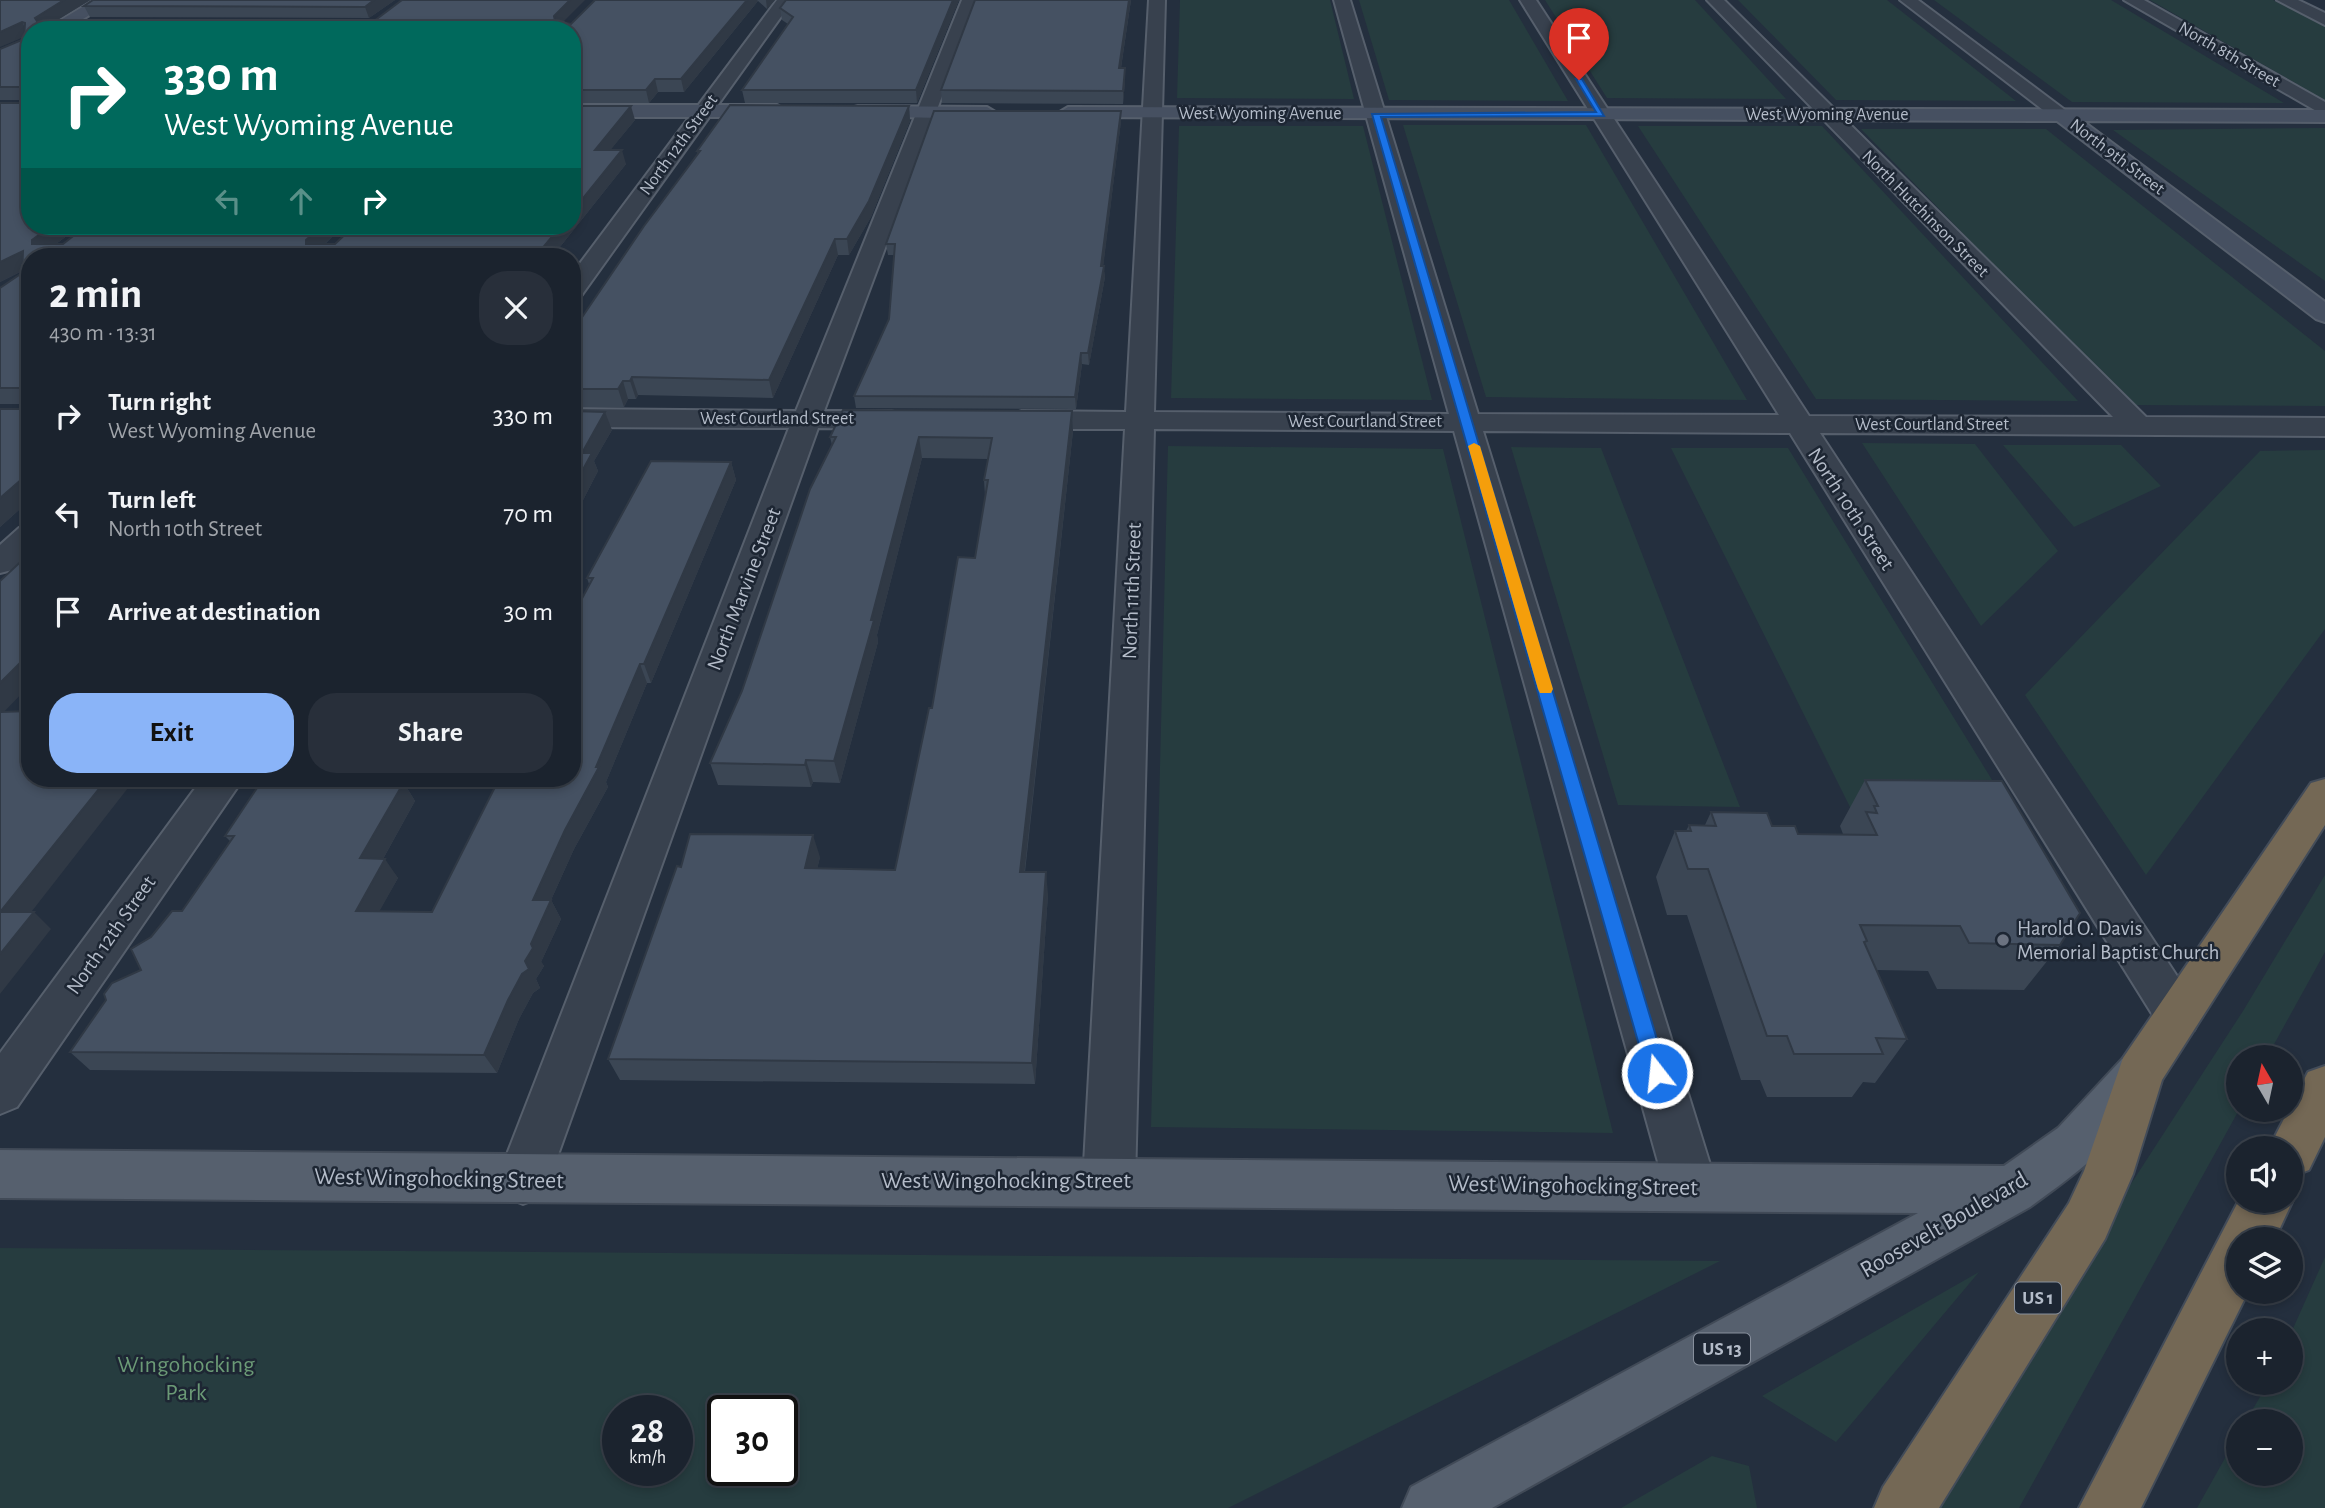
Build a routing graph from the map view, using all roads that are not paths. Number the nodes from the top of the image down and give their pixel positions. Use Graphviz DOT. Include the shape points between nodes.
graph roads {
  1 [pos="106,0"];
  2 [pos="785,0"];
  3 [pos="970,0"];
  4 [pos="1157,0"];
  5 [pos="1342,0"];
  6 [pos="1528,0"];
  7 [pos="1715,0"];
  8 [pos="1908,0"];
  9 [pos="2132,0"];
  10 [pos="2285,0"];
  11 [pos="2325,20"];
  12 [pos="67,21"];
  13 [pos="2325,110"];
  14 [pos="581,111"];
  15 [pos="704,111"];
  16 [pos="796,111"];
  17 [pos="836,112"];
  18 [pos="928,112"];
  19 [pos="1012,113"];
  20 [pos="1054,113"];
  21 [pos="1152,113"];
  22 [pos="1376,114"];
  23 [pos="1601,114"];
  24 [pos="1826,115"];
  25 [pos="2063,116"];
  26 [pos="2325,116"];
  27 [pos="581,279"];
  28 [pos="2325,314"];
  29 [pos="581,418"];
  30 [pos="807,419"];
  31 [pos="918,420"];
  32 [pos="1000,420"];
  33 [pos="1138,421"];
  34 [pos="1468,423"];
  35 [pos="1797,425"];
  36 [pos="2138,426"];
  37 [pos="2325,427"];
  38 [pos="21,543"];
  39 [pos="0,563"];
  40 [pos="217,787"];
  41 [pos="2325,793"];
  42 [pos="2178,1016"];
  43 [pos="2140,1073"];
  44 [pos="2325,1087"];
  45 [pos="0,1092"];
  46 [pos="2300,1136"];
  47 [pos="0,1174"];
  48 [pos="523,1180"];
  49 [pos="1110,1182"];
  50 [pos="1691,1187"];
  51 [pos="2012,1190"];
  52 [pos="2226,1279"];
  53 [pos="1432,1508"];
  54 [pos="1904,1508"];
  55 [pos="2109,1508"];
  1 -- 12 [label="street"];
  2 -- 15 [label="street, North 12th Street"];
  3 -- 18 [label="street, North Marvine Street"];
  4 -- 21 [label="street, North 11th Street"];
  5 -- 22 [label="street"];
  6 -- 23 [label="street, North 10th Street"];
  7 -- 24 [label="street, North Hutchinson Street"];
  8 -- 25 [label="street, North 9th Street"];
  9 -- 13 [label="street, North 8th Street"];
  10 -- 11 [label="street"];
  14 -- 15 [label="street"];
  15 -- 16 [label="street"];
  15 -- 27 [label="street, North 12th Street"];
  17 -- 18 [label="street"];
  18 -- 19 [label="street"];
  18 -- 30 [label="street, North Marvine Street"];
  20 -- 21 [label="street, West Wyoming Avenue"];
  21 -- 22 [label="street, West Wyoming Avenue"];
  21 -- 33 [label="street, North 11th Street"];
  22 -- 23 [label="street, West Wyoming Avenue"];
  22 -- 34 [label="street"];
  23 -- 24 [label="street, West Wyoming Avenue"];
  23 -- 35 [label="street, North 10th Street"];
  24 -- 25 [label="street, West Wyoming Avenue"];
  24 -- 36 [label="street, North Hutchinson Street"];
  25 -- 26 [label="street, West Wyoming Avenue"];
  25 -- 28 [label="street, North 9th Street"];
  29 -- 30 [label="street, West Courtland Street"];
  30 -- 31 [label="street, West Courtland Street"];
  30 -- 48 [label="street, North Marvine Street"];
  32 -- 33 [label="street, West Courtland Street"];
  33 -- 34 [label="street, West Courtland Street"];
  33 -- 49 [label="street, North 11th Street"];
  34 -- 35 [label="street, West Courtland Street"];
  34 -- 50 [label="street"];
  35 -- 36 [label="street, West Courtland Street"];
  35 -- 42 [label="street, North 10th Street"];
  36 -- 37 [label="street, West Courtland Street"];
  38 -- 39 [label="street"];
  40 -- 45 [label="street, North 12th Street"];
  41 -- 42 [label="highway, Roosevelt Boulevard / US 1"];
  42 -- 43 [label="highway, Roosevelt Boulevard / US 1"];
  43 -- 51 [label="main road, Roosevelt Boulevard / US 13" via="2076,1144"];
  43 -- 54 [label="highway, US 1" via="2108,1174 2087,1221"];
  44 -- 46 [label="highway"];
  47 -- 48 [label="main road, West Wingohocking Street"];
  48 -- 49 [label="main road, West Wingohocking Street"];
  49 -- 50 [label="main road, West Wingohocking Street"];
  50 -- 51 [label="main road, West Wingohocking Street"];
  51 -- 53 [label="main road, Roosevelt Boulevard / US 13"];
  52 -- 55 [label="highway"];
}
